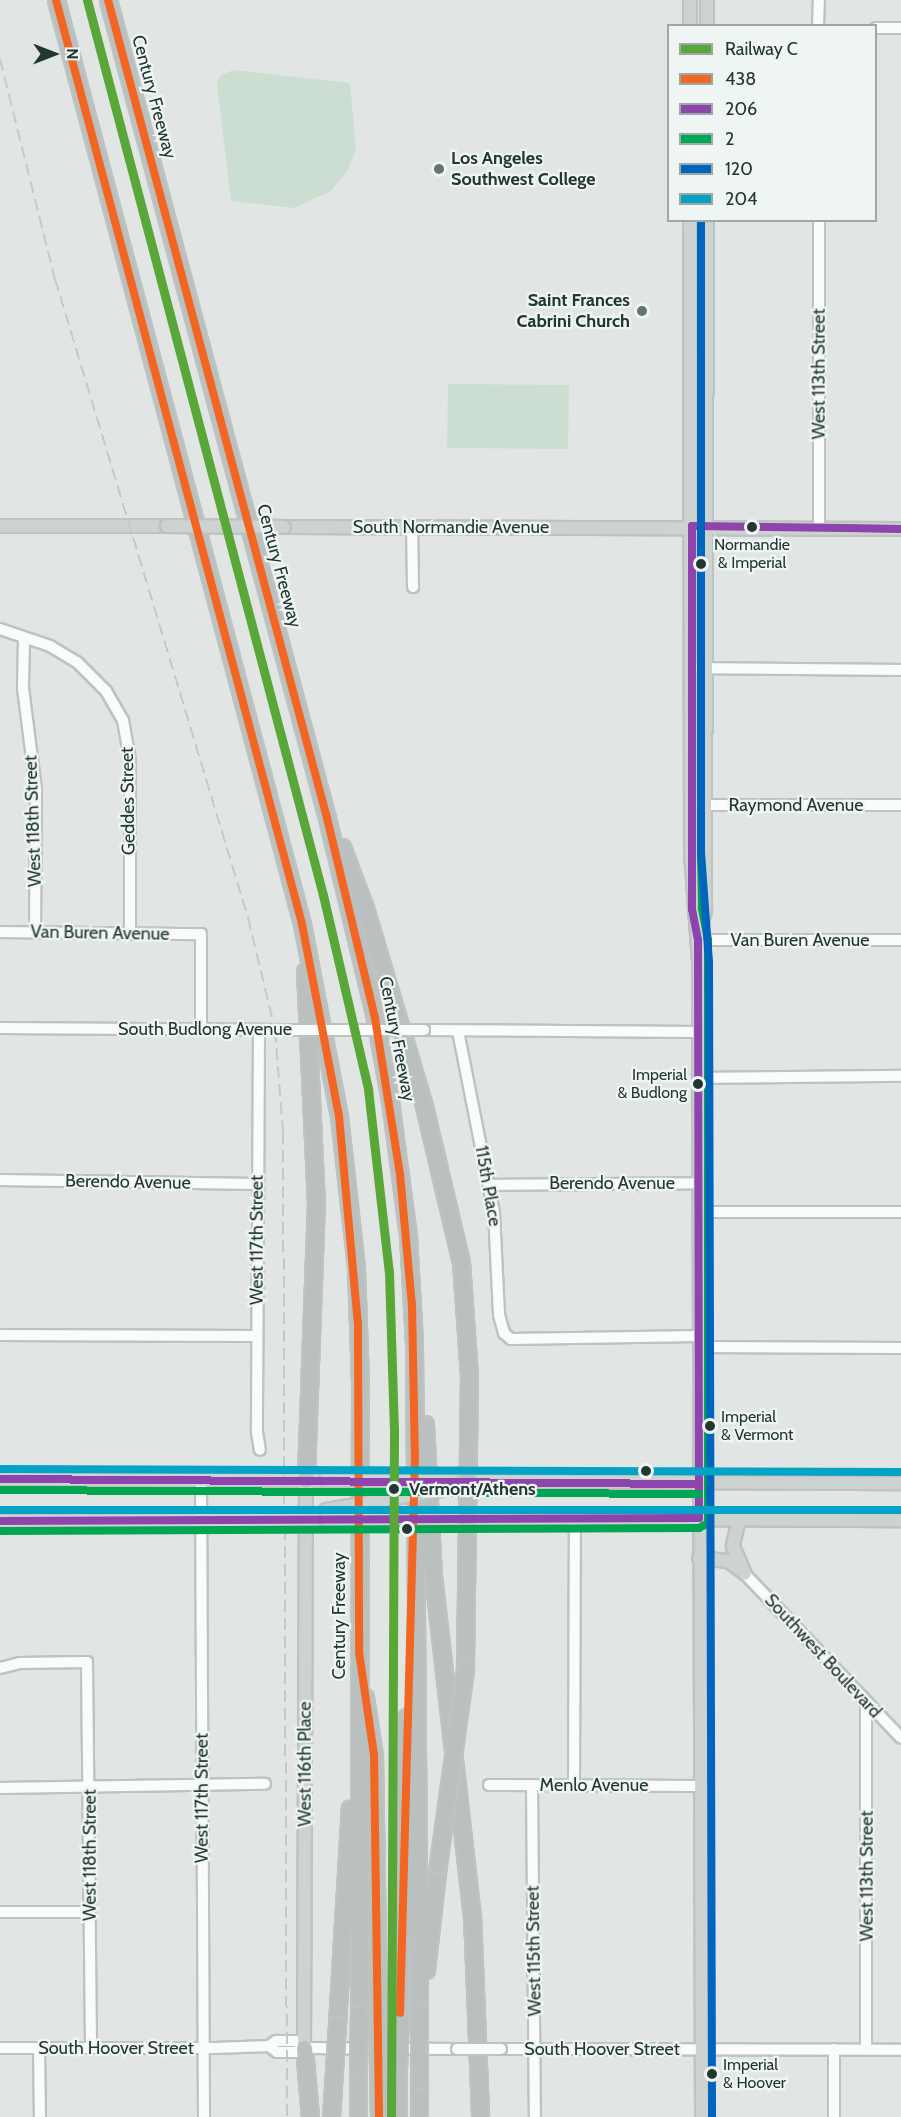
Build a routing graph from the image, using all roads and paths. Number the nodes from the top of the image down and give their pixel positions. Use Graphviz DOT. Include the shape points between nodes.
graph roads {
  1 [pos="56,0"];
  2 [pos="108,0"];
  3 [pos="690,0"];
  4 [pos="707,0"];
  5 [pos="819,0"];
  6 [pos="690,24"];
  7 [pos="707,24"];
  8 [pos="818,24"];
  9 [pos="877,28"];
  10 [pos="901,28"];
  11 [pos="690,222"];
  12 [pos="707,222"];
  13 [pos="819,222"];
  14 [pos="0,526"];
  15 [pos="692,526"];
  16 [pos="412,527"];
  17 [pos="707,527"];
  18 [pos="819,528"];
  19 [pos="901,529"];
  20 [pos="413,587"];
  21 [pos="0,629"];
  22 [pos="24,639"];
  23 [pos="691,668"];
  24 [pos="707,668"];
  25 [pos="901,670"];
  26 [pos="691,805"];
  27 [pos="706,805"];
  28 [pos="901,805"];
  29 [pos="327,818"];
  30 [pos="691,828"];
  31 [pos="705,909"];
  32 [pos="302,924"];
  33 [pos="35,932"];
  34 [pos="0,933"];
  35 [pos="130,934"];
  36 [pos="698,940"];
  37 [pos="901,940"];
  38 [pos="0,1028"];
  39 [pos="201,1029"];
  40 [pos="259,1029"];
  41 [pos="458,1031"];
  42 [pos="699,1032"];
  43 [pos="901,1076"];
  44 [pos="699,1078"];
  45 [pos="0,1180"];
  46 [pos="699,1182"];
  47 [pos="257,1184"];
  48 [pos="489,1185"];
  49 [pos="699,1212"];
  50 [pos="901,1212"];
  51 [pos="408,1236"];
  52 [pos="0,1335"];
  53 [pos="257,1336"];
  54 [pos="699,1342"];
  55 [pos="901,1348"];
  56 [pos="260,1450"];
  57 [pos="0,1479"];
  58 [pos="201,1479"];
  59 [pos="306,1480"];
  60 [pos="459,1483"];
  61 [pos="901,1483"];
  62 [pos="699,1484"];
  63 [pos="326,1515"];
  64 [pos="461,1518"];
  65 [pos="575,1518"];
  66 [pos="699,1518"];
  67 [pos="739,1519"];
  68 [pos="901,1520"];
  69 [pos="0,1521"];
  70 [pos="201,1521"];
  71 [pos="306,1521"];
  72 [pos="415,1528"];
  73 [pos="699,1558"];
  74 [pos="745,1574"];
  75 [pos="358,1652"];
  76 [pos="0,1668"];
  77 [pos="867,1702"];
  78 [pos="358,1715"];
  79 [pos="901,1738"];
  80 [pos="90,1784"];
  81 [pos="265,1784"];
  82 [pos="574,1784"];
  83 [pos="202,1785"];
  84 [pos="489,1785"];
  85 [pos="532,1785"];
  86 [pos="699,1786"];
  87 [pos="0,1788"];
  88 [pos="0,1912"];
  89 [pos="90,1912"];
  90 [pos="419,2011"];
  91 [pos="0,2048"];
  92 [pos="39,2048"];
  93 [pos="91,2048"];
  94 [pos="204,2048"];
  95 [pos="304,2048"];
  96 [pos="701,2048"];
  97 [pos="834,2049"];
  98 [pos="866,2049"];
  99 [pos="535,2050"];
  100 [pos="901,2050"];
  101 [pos="40,2117"];
  102 [pos="204,2117"];
  103 [pos="310,2117"];
  104 [pos="331,2117"];
  105 [pos="358,2117"];
  106 [pos="379,2117"];
  107 [pos="398,2117"];
  108 [pos="419,2117"];
  109 [pos="480,2117"];
  110 [pos="535,2117"];
  111 [pos="702,2117"];
  112 [pos="834,2117"];
  1 -- 32 [label="highway, Century Freeway"];
  2 -- 29 [label="highway, Century Freeway"];
  3 -- 6 [label="main road"];
  4 -- 7 [label="main road"];
  5 -- 8 [label="street"];
  9 -- 10 [label="street"];
  11 -- 15 [label="main road"];
  12 -- 17 [label="main road"];
  13 -- 18 [label="street, West 113th Street"];
  14 -- 16 [label="main road, South Normandie Avenue, bridge"];
  15 -- 16 [label="main road, South Normandie Avenue"];
  15 -- 17 [label="main road, South Normandie Avenue"];
  15 -- 23 [label="main road"];
  16 -- 20 [label="street"];
  17 -- 18 [label="main road, South Normandie Avenue"];
  17 -- 24 [label="main road"];
  18 -- 19 [label="main road, South Normandie Avenue"];
  21 -- 22 [label="street, Geddes Street"];
  22 -- 33 [label="street, West 118th Street" via="23,688 36,789"];
  22 -- 35 [label="street, Geddes Street" via="50,646 77,662 106,691 123,720 130,760"];
  23 -- 24 [label="street"];
  23 -- 26 [label="main road"];
  24 -- 25 [label="street"];
  24 -- 27 [label="main road"];
  26 -- 27 [label="street, Raymond Avenue"];
  26 -- 30 [label="main road"];
  27 -- 28 [label="street, Raymond Avenue"];
  27 -- 31 [label="main road"];
  29 -- 51 [label="highway, Century Freeway" via="375,1018"];
  29 -- 60 [label="highway" via="365,908 452,1213 466,1303"];
  30 -- 31 [label="main road" via="698,837 698,886"];
  30 -- 36 [label="main road" via="692,909"];
  31 -- 36 [label="main road"];
  32 -- 59 [label="highway" via="315,1112 316,1201"];
  32 -- 75 [label="highway, Century Freeway" via="336,1094 356,1268 360,1382"];
  33 -- 34 [label="street, Van Buren Avenue"];
  33 -- 35 [label="street, Van Buren Avenue"];
  35 -- 39 [label="street, Van Buren Avenue" via="201,934"];
  36 -- 37 [label="street, Van Buren Avenue"];
  36 -- 42 [label="main road"];
  38 -- 39 [label="street, South Budlong Avenue"];
  39 -- 40 [label="street, South Budlong Avenue"];
  40 -- 41 [label="street, South Budlong Avenue, bridge"];
  40 -- 47 [label="street, West 117th Street"];
  41 -- 42 [label="street, South Budlong Avenue"];
  41 -- 48 [label="street, 115th Place"];
  42 -- 44 [label="main road"];
  43 -- 44 [label="street"];
  44 -- 46 [label="main road"];
  45 -- 47 [label="street, Berendo Avenue"];
  46 -- 48 [label="street, Berendo Avenue"];
  46 -- 49 [label="main road"];
  47 -- 53 [label="street, West 117th Street"];
  48 -- 54 [label="street, 115th Place" via="500,1316 504,1333 511,1339"];
  49 -- 50 [label="street"];
  49 -- 54 [label="main road"];
  51 -- 72 [label="highway, Century Freeway" via="414,1344"];
  51 -- 109 [label="highway" via="419,1325 434,1575 472,1915"];
  52 -- 53 [label="street"];
  53 -- 56 [label="street, West 117th Street"];
  54 -- 55 [label="street"];
  54 -- 62 [label="main road"];
  57 -- 58 [label="main road"];
  58 -- 59 [label="main road"];
  58 -- 70 [label="street, West 117th Street"];
  59 -- 60 [label="main road, bridge"];
  59 -- 71 [label="main road, West 116th Place"];
  60 -- 62 [label="main road"];
  60 -- 63 [label="main road, bridge"];
  60 -- 64 [label="highway"];
  61 -- 62 [label="main road"];
  62 -- 66 [label="main road"];
  63 -- 64 [label="main road, bridge"];
  63 -- 71 [label="main road"];
  64 -- 65 [label="main road"];
  64 -- 90 [label="highway, bridge" via="465,1670"];
  65 -- 66 [label="main road"];
  65 -- 82 [label="street"];
  66 -- 67 [label="main road"];
  66 -- 73 [label="main road"];
  67 -- 68 [label="main road"];
  67 -- 74 [label="main road" via="733,1545"];
  69 -- 70 [label="main road"];
  70 -- 71 [label="main road"];
  70 -- 83 [label="street, West 117th Street"];
  71 -- 95 [label="main road, West 116th Place"];
  72 -- 90 [label="highway, Century Freeway"];
  72 -- 107 [label="highway, bridge" via="407,1695"];
  73 -- 74 [label="main road" via="728,1561"];
  73 -- 86 [label="main road"];
  74 -- 77 [label="street, Southwest Boulevard"];
  75 -- 78 [label="highway, Century Freeway"];
  75 -- 106 [label="highway, bridge" via="374,1755"];
  76 -- 80 [label="street, West 118th Street" via="28,1663 87,1662"];
  77 -- 79 [label="street, Southwest Boulevard"];
  77 -- 98 [label="street, West 113th Street"];
  78 -- 104 [label="highway, bridge"];
  78 -- 105 [label="highway, Century Freeway, bridge"];
  80 -- 83 [label="street"];
  80 -- 87 [label="street"];
  80 -- 89 [label="street, West 118th Street"];
  81 -- 83 [label="street"];
  82 -- 85 [label="street, Menlo Avenue"];
  82 -- 86 [label="street, Menlo Avenue"];
  83 -- 94 [label="street, West 117th Street"];
  84 -- 85 [label="street, Menlo Avenue"];
  85 -- 99 [label="street, West 115th Street"];
  86 -- 96 [label="main road"];
  88 -- 89 [label="street"];
  89 -- 93 [label="street, West 118th Street"];
  90 -- 108 [label="highway, Century Freeway, bridge"];
  91 -- 92 [label="street, South Hoover Street"];
  92 -- 93 [label="street, South Hoover Street"];
  92 -- 101 [label="street"];
  93 -- 94 [label="street, South Hoover Street"];
  94 -- 95 [label="street, South Hoover Street" via="269,2046 277,2052"];
  94 -- 102 [label="street, West 117th Street"];
  95 -- 99 [label="street, South Hoover Street, bridge"];
  95 -- 103 [label="highway"];
  96 -- 97 [label="street, South Hoover Street"];
  96 -- 99 [label="street, South Hoover Street"];
  96 -- 111 [label="main road"];
  97 -- 98 [label="street, South Hoover Street"];
  97 -- 112 [label="street"];
  98 -- 100 [label="street, South Hoover Street"];
  99 -- 110 [label="street, West 115th Street"];
}
